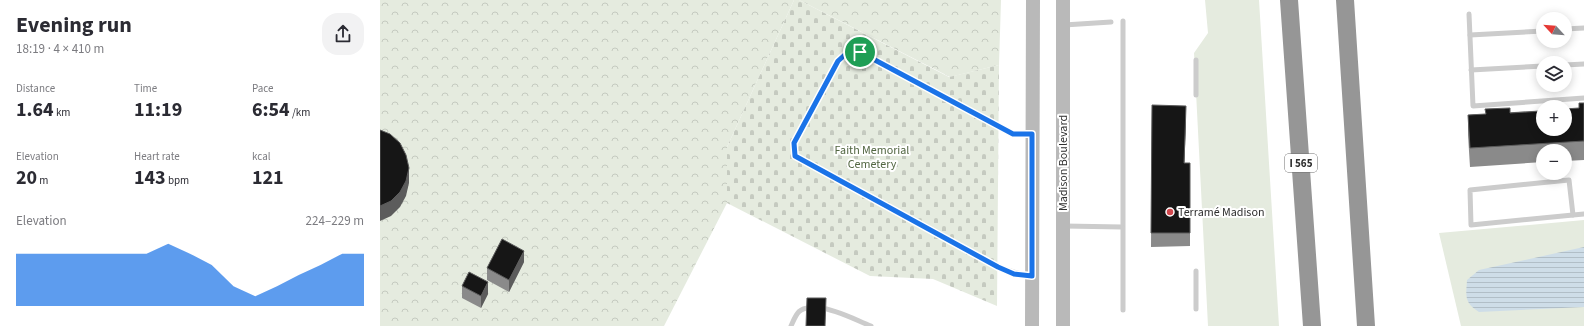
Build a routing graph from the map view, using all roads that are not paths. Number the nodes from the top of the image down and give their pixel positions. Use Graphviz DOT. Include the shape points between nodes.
graph roads {
  1 [pos="1033,0"];
  2 [pos="1063,0"];
  3 [pos="1289,0"];
  4 [pos="1345,0"];
  5 [pos="1469,14"];
  6 [pos="1123,21"];
  7 [pos="1111,22"];
  8 [pos="1063,25"];
  9 [pos="1584,28"];
  10 [pos="1572,29"];
  11 [pos="1536,31"];
  12 [pos="1470,35"];
  13 [pos="1196,60"];
  14 [pos="1584,64"];
  15 [pos="1572,65"];
  16 [pos="1536,66"];
  17 [pos="1472,70"];
  18 [pos="1196,95"];
  19 [pos="1584,98"];
  20 [pos="1032,134"];
  21 [pos="1584,214"];
  22 [pos="1573,215"];
  23 [pos="1063,226"];
  24 [pos="1122,227"];
  25 [pos="1196,272"];
  26 [pos="1032,276"];
  27 [pos="1196,309"];
  28 [pos="1123,310"];
  29 [pos="791,326"];
  30 [pos="871,326"];
  31 [pos="1032,326"];
  32 [pos="1063,326"];
  33 [pos="1312,326"];
  34 [pos="1366,326"];
  1 -- 20 [label="main road"];
  2 -- 8 [label="main road, Madison Boulevard"];
  3 -- 33 [label="highway, I 565"];
  4 -- 34 [label="highway"];
  5 -- 12 [label="lane"];
  6 -- 24 [label="lane"];
  7 -- 8 [label="lane"];
  8 -- 23 [label="main road, Madison Boulevard"];
  9 -- 10 [label="lane"];
  11 -- 12 [label="lane"];
  12 -- 17 [label="lane"];
  13 -- 18 [label="lane"];
  14 -- 15 [label="lane"];
  16 -- 17 [label="lane"];
  17 -- 19 [label="lane" via="1473,106"];
  20 -- 26 [label="main road"];
  20 -- 26 [label="lane" via="1013,134 860,52 848,52 838,61 794,143 795,156 859,192 998,267 1014,274"];
  21 -- 22 [label="lane"];
  22 -- 22 [label="lane" via="1471,225 1470,190 1569,180"];
  23 -- 24 [label="lane"];
  23 -- 32 [label="main road, Madison Boulevard"];
  24 -- 28 [label="lane"];
  25 -- 27 [label="lane"];
  26 -- 31 [label="main road"];
  29 -- 30 [label="lane" via="798,311 805,307 830,309"];
}
